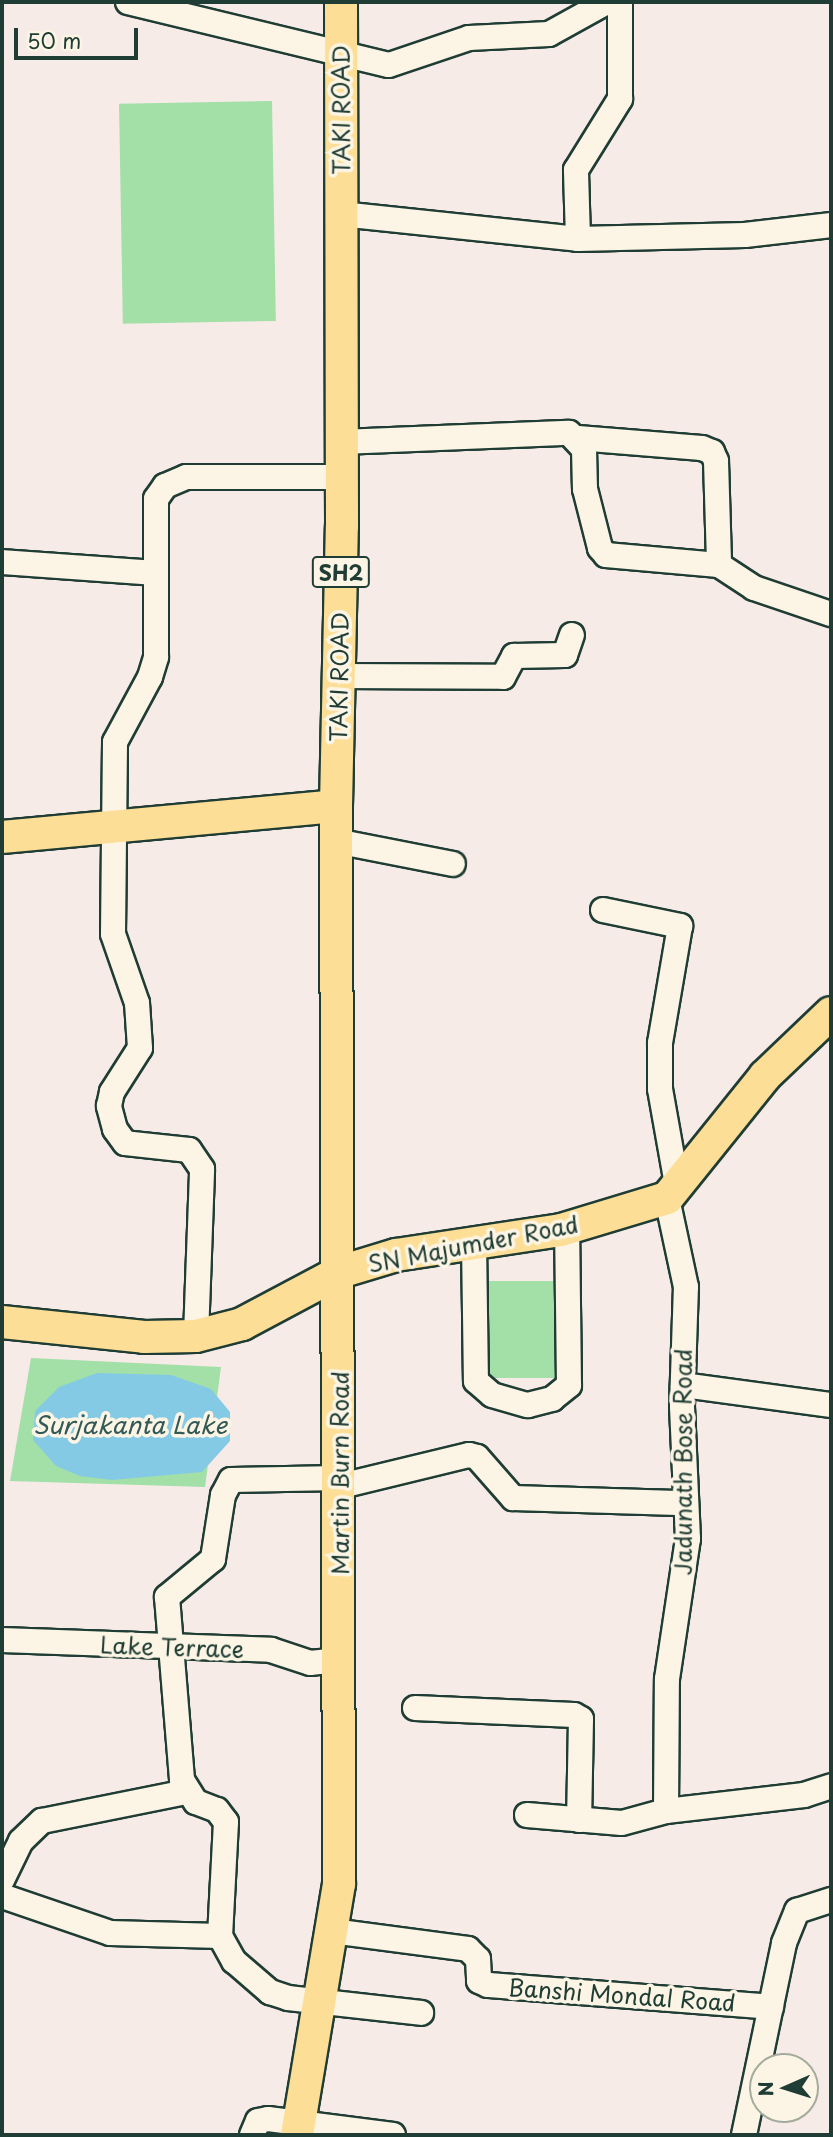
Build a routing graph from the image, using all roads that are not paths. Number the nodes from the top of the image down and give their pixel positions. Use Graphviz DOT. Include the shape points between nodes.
graph roads {
  1 [pos="128,2"];
  2 [pos="341,2"];
  3 [pos="607,2"];
  4 [pos="620,2"];
  5 [pos="341,55"];
  6 [pos="341,214"];
  7 [pos="831,225"];
  8 [pos="578,239"];
  9 [pos="578,438"];
  10 [pos="341,442"];
  11 [pos="341,477"];
  12 [pos="2,562"];
  13 [pos="719,565"];
  14 [pos="155,573"];
  15 [pos="831,614"];
  16 [pos="572,635"];
  17 [pos="338,676"];
  18 [pos="336,806"];
  19 [pos="112,825"];
  20 [pos="2,837"];
  21 [pos="337,841"];
  22 [pos="453,864"];
  23 [pos="603,910"];
  24 [pos="831,1013"];
  25 [pos="672,1191"];
  26 [pos="566,1228"];
  27 [pos="474,1242"];
  28 [pos="340,1272"];
  29 [pos="2,1322"];
  30 [pos="197,1336"];
  31 [pos="683,1385"];
  32 [pos="831,1405"];
  33 [pos="341,1482"];
  34 [pos="686,1503"];
  35 [pos="2,1640"];
  36 [pos="168,1647"];
  37 [pos="340,1660"];
  38 [pos="415,1708"];
  39 [pos="831,1786"];
  40 [pos="186,1792"];
  41 [pos="666,1811"];
  42 [pos="527,1815"];
  43 [pos="579,1820"];
  44 [pos="2,1880"];
  45 [pos="2,1896"];
  46 [pos="831,1900"];
  47 [pos="332,1931"];
  48 [pos="220,1936"];
  49 [pos="322,2001"];
  50 [pos="771,2007"];
  51 [pos="421,2013"];
  52 [pos="255,2128"];
  53 [pos="296,2128"];
  54 [pos="393,2135"];
  55 [pos="744,2135"];
  1 -- 5 [label="street"];
  2 -- 5 [label="main road, TAKI ROAD / SH2"];
  3 -- 5 [label="street" via="564,29 455,41 401,64"];
  4 -- 8 [label="street" via="621,91 606,126 576,170"];
  5 -- 6 [label="main road, TAKI ROAD / SH2"];
  6 -- 8 [label="street"];
  6 -- 10 [label="main road, TAKI ROAD / SH2"];
  7 -- 8 [label="street" via="745,235"];
  9 -- 10 [label="street" via="569,433"];
  9 -- 13 [label="street" via="584,449 585,489 600,548 606,555"];
  9 -- 13 [label="street" via="712,452"];
  10 -- 11 [label="main road, TAKI ROAD / SH2"];
  11 -- 14 [label="street" via="173,480 156,499"];
  11 -- 17 [label="main road, TAKI ROAD / SH2"];
  12 -- 14 [label="street"];
  13 -- 15 [label="street" via="754,588"];
  14 -- 19 [label="street" via="156,657 115,742"];
  16 -- 17 [label="street" via="565,655 514,656 503,677"];
  17 -- 18 [label="main road, TAKI ROAD / SH2"];
  18 -- 19 [label="main road"];
  18 -- 21 [label="main road, Martin Burn Road"];
  19 -- 20 [label="main road"];
  19 -- 30 [label="street" via="113,934 137,1003 140,1048 112,1092 109,1106 115,1129 125,1143 189,1150 200,1162"];
  21 -- 22 [label="street"];
  21 -- 28 [label="main road, Martin Burn Road"];
  23 -- 25 [label="street, Jadunath Bose Road" via="680,926 660,1043 660,1089"];
  24 -- 25 [label="main road" via="765,1076"];
  25 -- 26 [label="main road, SN Majumder Road"];
  25 -- 31 [label="street, Jadunath Bose Road" via="686,1287"];
  26 -- 27 [label="main road, SN Majumder Road"];
  26 -- 27 [label="street" via="569,1385 552,1399 528,1405 492,1395 477,1381"];
  27 -- 28 [label="main road, SN Majumder Road" via="396,1255"];
  28 -- 30 [label="main road, SN Majumder Road" via="242,1324"];
  28 -- 33 [label="main road, Martin Burn Road"];
  29 -- 30 [label="main road, SN Majumder Road" via="144,1337"];
  31 -- 32 [label="street"];
  31 -- 34 [label="street, Jadunath Bose Road"];
  33 -- 34 [label="street" via="469,1455 513,1497 524,1500"];
  33 -- 36 [label="street" via="231,1480 223,1495 213,1559 167,1597"];
  33 -- 37 [label="main road, Martin Burn Road"];
  34 -- 41 [label="street, Jadunath Bose Road" via="687,1557 667,1679"];
  35 -- 36 [label="street, Lake Terrace"];
  36 -- 37 [label="street, Lake Terrace" via="271,1650 310,1663"];
  36 -- 40 [label="street"];
  37 -- 47 [label="main road, Martin Burn Road" via="339,1884"];
  38 -- 43 [label="street" via="574,1715 581,1719"];
  39 -- 41 [label="street" via="804,1795"];
  40 -- 44 [label="street" via="42,1821 21,1841"];
  40 -- 48 [label="street" via="196,1802 217,1810 226,1822"];
  41 -- 43 [label="street" via="622,1823"];
  42 -- 43 [label="street"];
  45 -- 48 [label="street" via="110,1933"];
  46 -- 50 [label="street" via="797,1911 784,1943"];
  47 -- 49 [label="main road, Martin Burn Road"];
  47 -- 50 [label="street, Banshi Mondal Road" via="468,1950 478,1959 479,1981 488,1985"];
  48 -- 49 [label="street" via="234,1961 270,1992"];
  49 -- 51 [label="street"];
  49 -- 53 [label="main road, Martin Burn Road"];
  50 -- 55 [label="street"];
  52 -- 53 [label="street"];
  53 -- 54 [label="street"];
}
